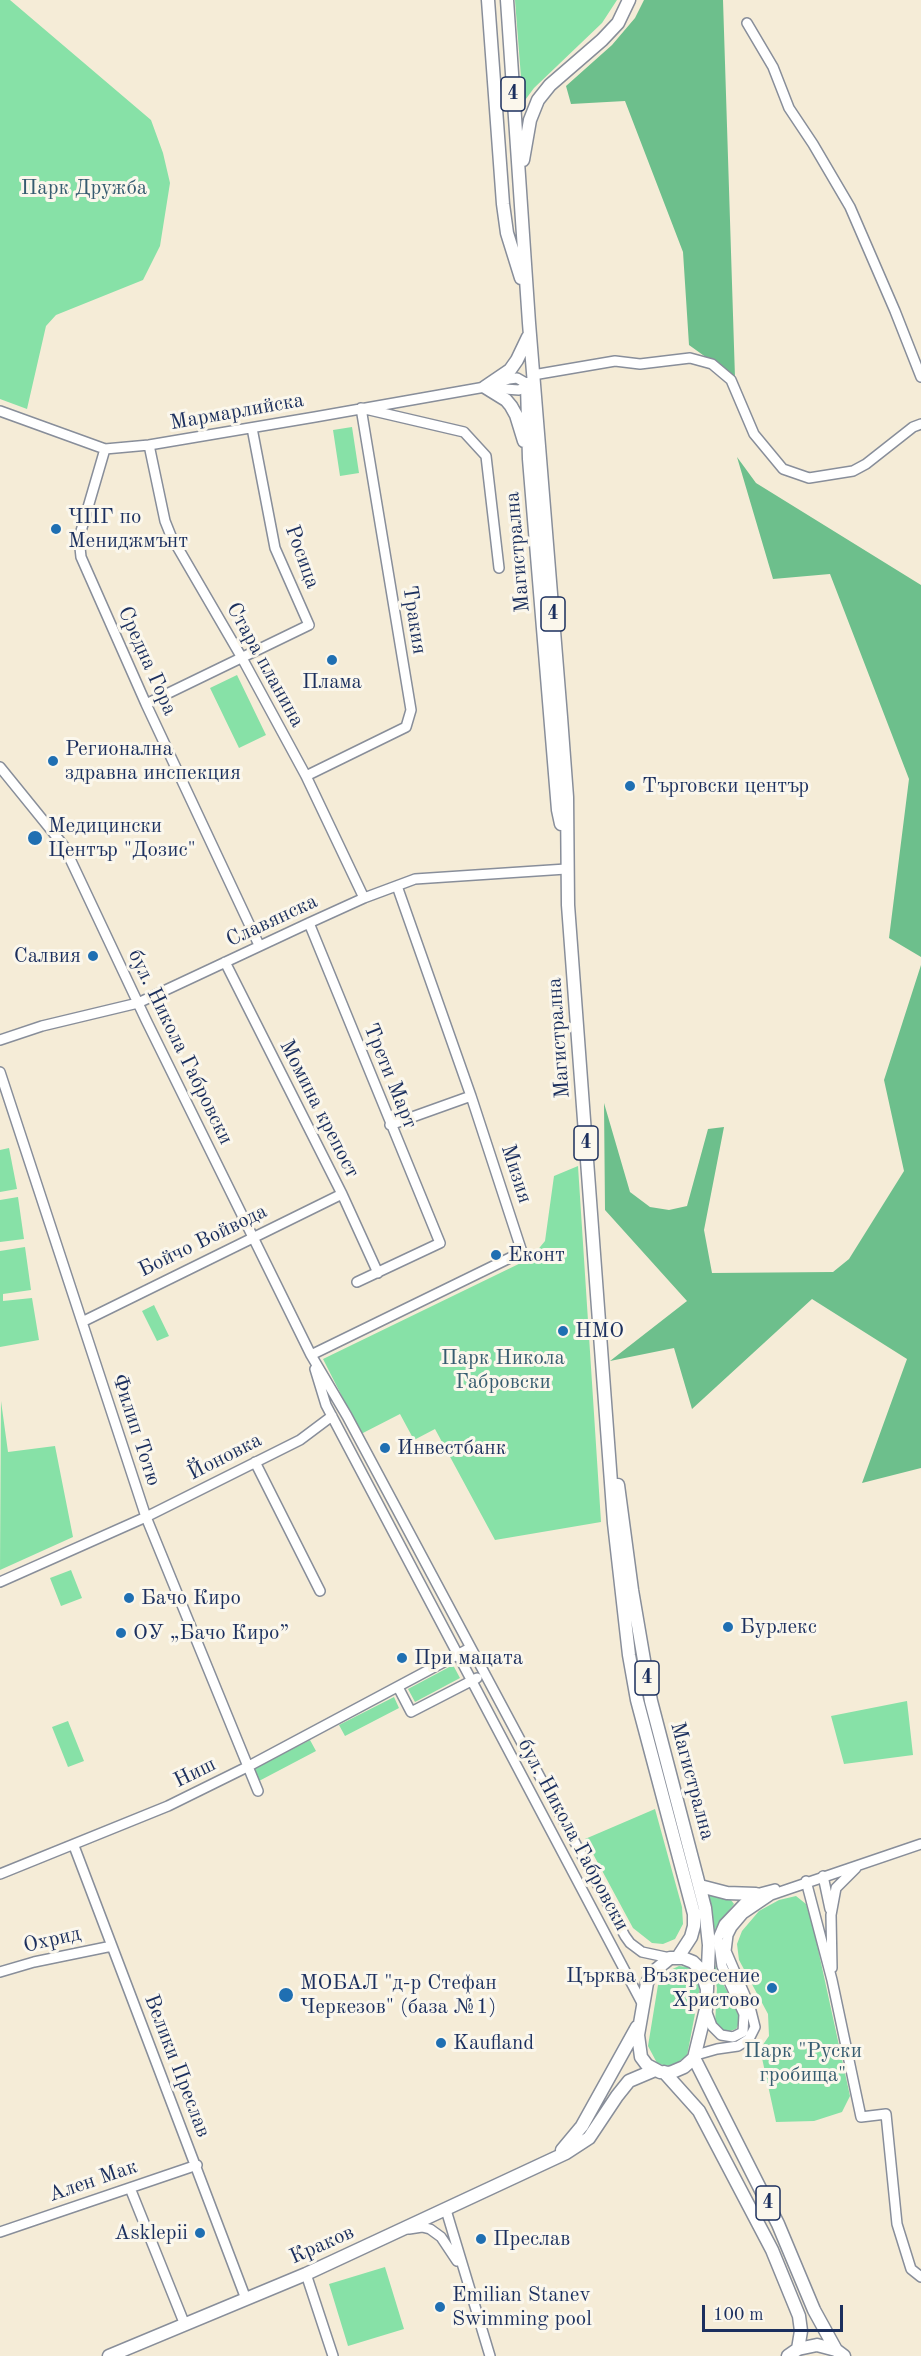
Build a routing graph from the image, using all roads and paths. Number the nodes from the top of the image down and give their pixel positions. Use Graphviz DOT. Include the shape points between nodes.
graph roads {
  1 [pos="488,0"];
  2 [pos="507,0"];
  3 [pos="629,0"];
  4 [pos="747,23"];
  5 [pos="519,188"];
  6 [pos="527,297"];
  7 [pos="529,323"];
  8 [pos="528,337"];
  9 [pos="921,377"];
  10 [pos="531,384"];
  11 [pos="485,387"];
  12 [pos="361,408"];
  13 [pos="0,411"];
  14 [pos="921,424"];
  15 [pos="252,428"];
  16 [pos="149,445"];
  17 [pos="105,449"];
  18 [pos="529,459"];
  19 [pos="499,568"];
  20 [pos="242,658"];
  21 [pos="146,704"];
  22 [pos="1,770"];
  23 [pos="306,776"];
  24 [pos="566,849"];
  25 [pos="566,869"];
  26 [pos="397,886"];
  27 [pos="364,898"];
  28 [pos="309,923"];
  29 [pos="259,945"];
  30 [pos="225,962"];
  31 [pos="138,1003"];
  32 [pos="0,1040"];
  33 [pos="0,1072"];
  34 [pos="471,1096"];
  35 [pos="390,1125"];
  36 [pos="342,1194"];
  37 [pos="253,1237"];
  38 [pos="378,1273"];
  39 [pos="357,1282"];
  40 [pos="82,1322"];
  41 [pos="311,1355"];
  42 [pos="606,1404"];
  43 [pos="332,1416"];
  44 [pos="255,1462"];
  45 [pos="146,1518"];
  46 [pos="0,1582"];
  47 [pos="320,1591"];
  48 [pos="470,1648"];
  49 [pos="458,1655"];
  50 [pos="484,1674"];
  51 [pos="471,1681"];
  52 [pos="398,1687"];
  53 [pos="248,1767"];
  54 [pos="258,1791"];
  55 [pos="921,1844"];
  56 [pos="74,1846"];
  57 [pos="862,1864"];
  58 [pos="0,1874"];
  59 [pos="823,1876"];
  60 [pos="806,1881"];
  61 [pos="700,1886"];
  62 [pos="756,1894"];
  63 [pos="831,1915"];
  64 [pos="112,1946"];
  65 [pos="674,1957"];
  66 [pos="0,1972"];
  67 [pos="832,1980"];
  68 [pos="707,1989"];
  69 [pos="643,2005"];
  70 [pos="706,2009"];
  71 [pos="639,2023"];
  72 [pos="695,2056"];
  73 [pos="660,2071"];
  74 [pos="548,2162"];
  75 [pos="197,2165"];
  76 [pos="130,2188"];
  77 [pos="446,2210"];
  78 [pos="401,2231"];
  79 [pos="0,2232"];
  80 [pos="306,2274"];
  81 [pos="466,2276"];
  82 [pos="920,2277"];
  83 [pos="921,2288"];
  84 [pos="246,2299"];
  85 [pos="185,2325"];
  86 [pos="793,2353"];
  87 [pos="840,2353"];
  88 [pos="109,2356"];
  89 [pos="333,2356"];
  90 [pos="490,2356"];
  1 -- 6 [label="main road" via="503,204 507,232"];
  2 -- 5 [label="main road, Магистрална / 4"];
  3 -- 5 [label="main road" via="618,23 538,100 530,120"];
  4 -- 9 [label="street" via="773,67 789,108 850,207"];
  5 -- 6 [label="main road, Магистрална / 4"];
  6 -- 7 [label="main road, Магистрална / 4"];
  7 -- 8 [label="main road, Магистрална / 4"];
  7 -- 10 [label="main road, Магистрална / 4"];
  8 -- 10 [label="main road, Магистрална / 4"];
  8 -- 11 [label="main road" via="510,370"];
  10 -- 11 [label="street, Мармарлийска" via="511,390"];
  10 -- 14 [label="street, Мармарлийска" via="615,361 640,364 690,358 712,364 731,380 754,434 783,470 809,478 853,471"];
  10 -- 18 [label="main road, Магистрална / 4"];
  10 -- 24 [label="main road, Магистрална / 4" via="564,763"];
  11 -- 12 [label="street, Мармарлийска"];
  11 -- 18 [label="main road" via="511,406"];
  12 -- 15 [label="street, Мармарлийска"];
  12 -- 19 [label="street" via="464,432 486,456"];
  12 -- 23 [label="street, Тракия" via="411,710 406,727"];
  13 -- 17 [label="street, Мармарлийска"];
  15 -- 16 [label="street, Мармарлийска"];
  15 -- 20 [label="street, Росица" via="275,548 309,625"];
  16 -- 17 [label="street, Мармарлийска"];
  16 -- 20 [label="street, Стара планина" via="165,521"];
  17 -- 21 [label="street, Средна Гора" via="79,538 81,558"];
  18 -- 24 [label="main road, Магистрална / 4" via="558,810"];
  20 -- 21 [label="street"];
  20 -- 23 [label="street, Стара планина"];
  21 -- 29 [label="street, Средна Гора"];
  22 -- 31 [label="street, бул. Никола Габровски" via="64,846"];
  23 -- 27 [label="street, Стара планина"];
  24 -- 25 [label="main road, Магистрална / 4"];
  25 -- 26 [label="street, Славянска" via="429,877"];
  25 -- 42 [label="main road, Магистрална / 4"];
  26 -- 27 [label="street, Славянска"];
  26 -- 34 [label="street, Мизия"];
  27 -- 28 [label="street, Славянска"];
  28 -- 29 [label="street, Славянска"];
  28 -- 35 [label="street, Трети Март"];
  29 -- 30 [label="street, Славянска"];
  30 -- 31 [label="street, Славянска"];
  30 -- 36 [label="street, Момина крепост"];
  31 -- 32 [label="street, Славянска"];
  31 -- 37 [label="street, бул. Никола Габровски"];
  33 -- 40 [label="street, Филип Тотю"];
  34 -- 35 [label="street"];
  34 -- 41 [label="street, Мизия" via="522,1252"];
  35 -- 38 [label="street, Трети Март" via="440,1243"];
  36 -- 37 [label="street, Бойчо Войвода"];
  36 -- 38 [label="street, Момина крепост"];
  37 -- 40 [label="street, Бойчо Войвода"];
  37 -- 41 [label="street, бул. Никола Габровски"];
  38 -- 39 [label="street"];
  40 -- 45 [label="street, Филип Тотю"];
  41 -- 43 [label="street, бул. Никола Габровски"];
  41 -- 48 [label="street, бул. Никола Габровски"];
  42 -- 61 [label="main road, Магистрална / 4" via="651,1701"];
  42 -- 65 [label="main road, Магистрална / 4" via="629,1655 637,1700 694,1914 691,1937"];
  43 -- 44 [label="street, Йоновка" via="300,1440"];
  43 -- 49 [label="street, бул. Никола Габровски"];
  44 -- 45 [label="street, Йоновка"];
  44 -- 47 [label="street"];
  45 -- 46 [label="street, Йоновка"];
  45 -- 53 [label="street, Филип Тотю"];
  48 -- 49 [label="street, Ниш"];
  48 -- 50 [label="street, бул. Никола Габровски"];
  49 -- 51 [label="street, бул. Никола Габровски"];
  49 -- 52 [label="street, Ниш"];
  50 -- 51 [label="street"];
  50 -- 65 [label="street, бул. Никола Габровски" via="625,1936 642,1952"];
  51 -- 52 [label="street" via="411,1712"];
  51 -- 69 [label="street, бул. Никола Габровски"];
  52 -- 53 [label="street, Ниш"];
  53 -- 54 [label="street, Филип Тотю"];
  53 -- 56 [label="street, Ниш"];
  55 -- 57 [label="street"];
  56 -- 58 [label="street, Ниш"];
  56 -- 64 [label="street, Велики Преслав"];
  57 -- 59 [label="street"];
  57 -- 63 [label="street" via="839,1883"];
  59 -- 60 [label="street"];
  59 -- 63 [label="street"];
  60 -- 62 [label="street"];
  60 -- 67 [label="street"];
  60 -- 72 [label="street" via="764,1899 732,1927 726,1951 755,2027 749,2039 738,2046"];
  61 -- 62 [label="main road" via="727,1893"];
  61 -- 68 [label="main road, Магистрална / 4" via="708,1923"];
  62 -- 70 [label="street" via="729,1918 718,1938 722,1966 744,2014 743,2032 733,2037 721,2035 712,2026"];
  63 -- 67 [label="street"];
  64 -- 66 [label="street, Охрид"];
  64 -- 75 [label="street, Велики Преслав"];
  65 -- 68 [label="main road" via="697,1965"];
  65 -- 69 [label="main road, Магистрална / 4" via="658,1965 649,1978"];
  67 -- 82 [label="street" via="861,2117 886,2114 897,2224 911,2269"];
  68 -- 70 [label="main road, Магистрална / 4"];
  69 -- 71 [label="main road, Магистрална / 4"];
  70 -- 72 [label="main road, Магистрална / 4"];
  71 -- 73 [label="main road, Магистрална / 4" via="641,2057"];
  71 -- 74 [label="main road, Краков" via="578,2133"];
  72 -- 73 [label="main road" via="680,2070"];
  72 -- 87 [label="main road, 4" via="778,2224 814,2310"];
  73 -- 74 [label="main road, Краков" via="638,2077 622,2089 584,2143"];
  73 -- 86 [label="main road, Магистрална / 4" via="699,2111 772,2250 799,2316 801,2331"];
  74 -- 77 [label="main road, Краков"];
  75 -- 76 [label="street, Ален Мак"];
  75 -- 84 [label="street, Велики Преслав"];
  76 -- 79 [label="street, Ален Мак"];
  76 -- 85 [label="street"];
  77 -- 78 [label="main road, Краков"];
  77 -- 81 [label="street"];
  78 -- 80 [label="main road, Краков"];
  78 -- 81 [label="street" via="422,2227 441,2237"];
  80 -- 84 [label="main road, Краков"];
  80 -- 89 [label="street"];
  81 -- 90 [label="street"];
  82 -- 83 [label="street"];
  84 -- 85 [label="main road, Краков"];
  85 -- 88 [label="main road, Краков"];
  86 -- 87 [label="main road, 4" via="817,2346"];
}
